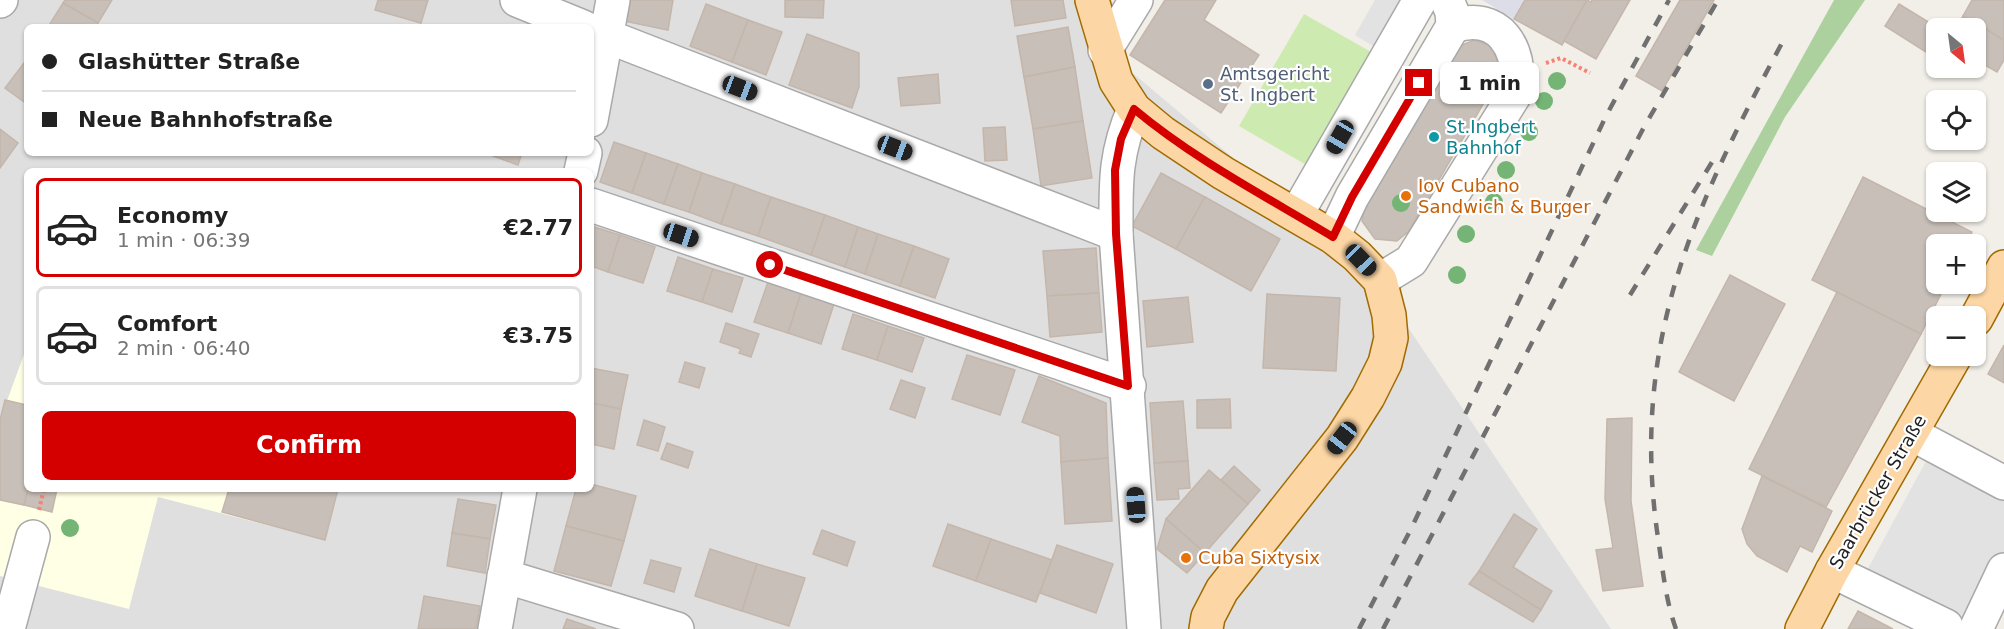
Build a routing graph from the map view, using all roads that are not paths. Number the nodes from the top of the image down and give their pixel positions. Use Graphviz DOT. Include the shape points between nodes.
graph roads {
  1 [pos="517,0"];
  2 [pos="613,0"];
  3 [pos="1092,0"];
  4 [pos="1136,0"];
  5 [pos="1420,0"];
  6 [pos="1450,13"];
  7 [pos="576,24"];
  8 [pos="594,29"];
  9 [pos="594,31"];
  10 [pos="1105,50"];
  11 [pos="1134,109"];
  12 [pos="594,206"];
  13 [pos="1296,215"];
  14 [pos="1116,234"];
  15 [pos="1333,237"];
  16 [pos="2004,267"];
  17 [pos="1380,280"];
  18 [pos="1983,306"];
  19 [pos="1949,366"];
  20 [pos="1128,386"];
  21 [pos="1912,434"];
  22 [pos="2004,483"];
  23 [pos="519,492"];
  24 [pos="33,537"];
  25 [pos="2004,570"];
  26 [pos="1832,571"];
  27 [pos="504,576"];
  28 [pos="1961,628"];
  29 [pos="8,629"];
  30 [pos="495,629"];
  31 [pos="677,629"];
  32 [pos="1144,629"];
  33 [pos="1206,629"];
  34 [pos="1802,629"];
  1 -- 7 [label="street"];
  2 -- 8 [label="street"];
  3 -- 10 [label="main road"];
  4 -- 10 [label="street"];
  5 -- 13 [label="street"];
  6 -- 15 [label="street"];
  6 -- 17 [label="street" via="1488,25 1504,35 1519,71 1517,91 1411,261"];
  9 -- 14 [label="street"];
  10 -- 11 [label="main road" via="1116,81"];
  11 -- 13 [label="main road" via="1223,173"];
  11 -- 14 [label="street" via="1121,139 1115,170"];
  12 -- 20 [label="street"];
  13 -- 15 [label="main road"];
  14 -- 20 [label="street"];
  15 -- 17 [label="main road"];
  16 -- 18 [label="main road"];
  17 -- 33 [label="main road" via="1391,338 1385,363 1342,438 1222,590"];
  19 -- 21 [label="main road, Saarbrücker Straße"];
  20 -- 32 [label="street"];
  21 -- 22 [label="street"];
  21 -- 26 [label="main road, Saarbrücker Straße"];
  23 -- 27 [label="street"];
  24 -- 29 [label="street"];
  25 -- 28 [label="street"];
  26 -- 28 [label="street"];
  26 -- 34 [label="main road, Saarbrücker Straße"];
  27 -- 30 [label="street"];
  27 -- 31 [label="street"];
}
